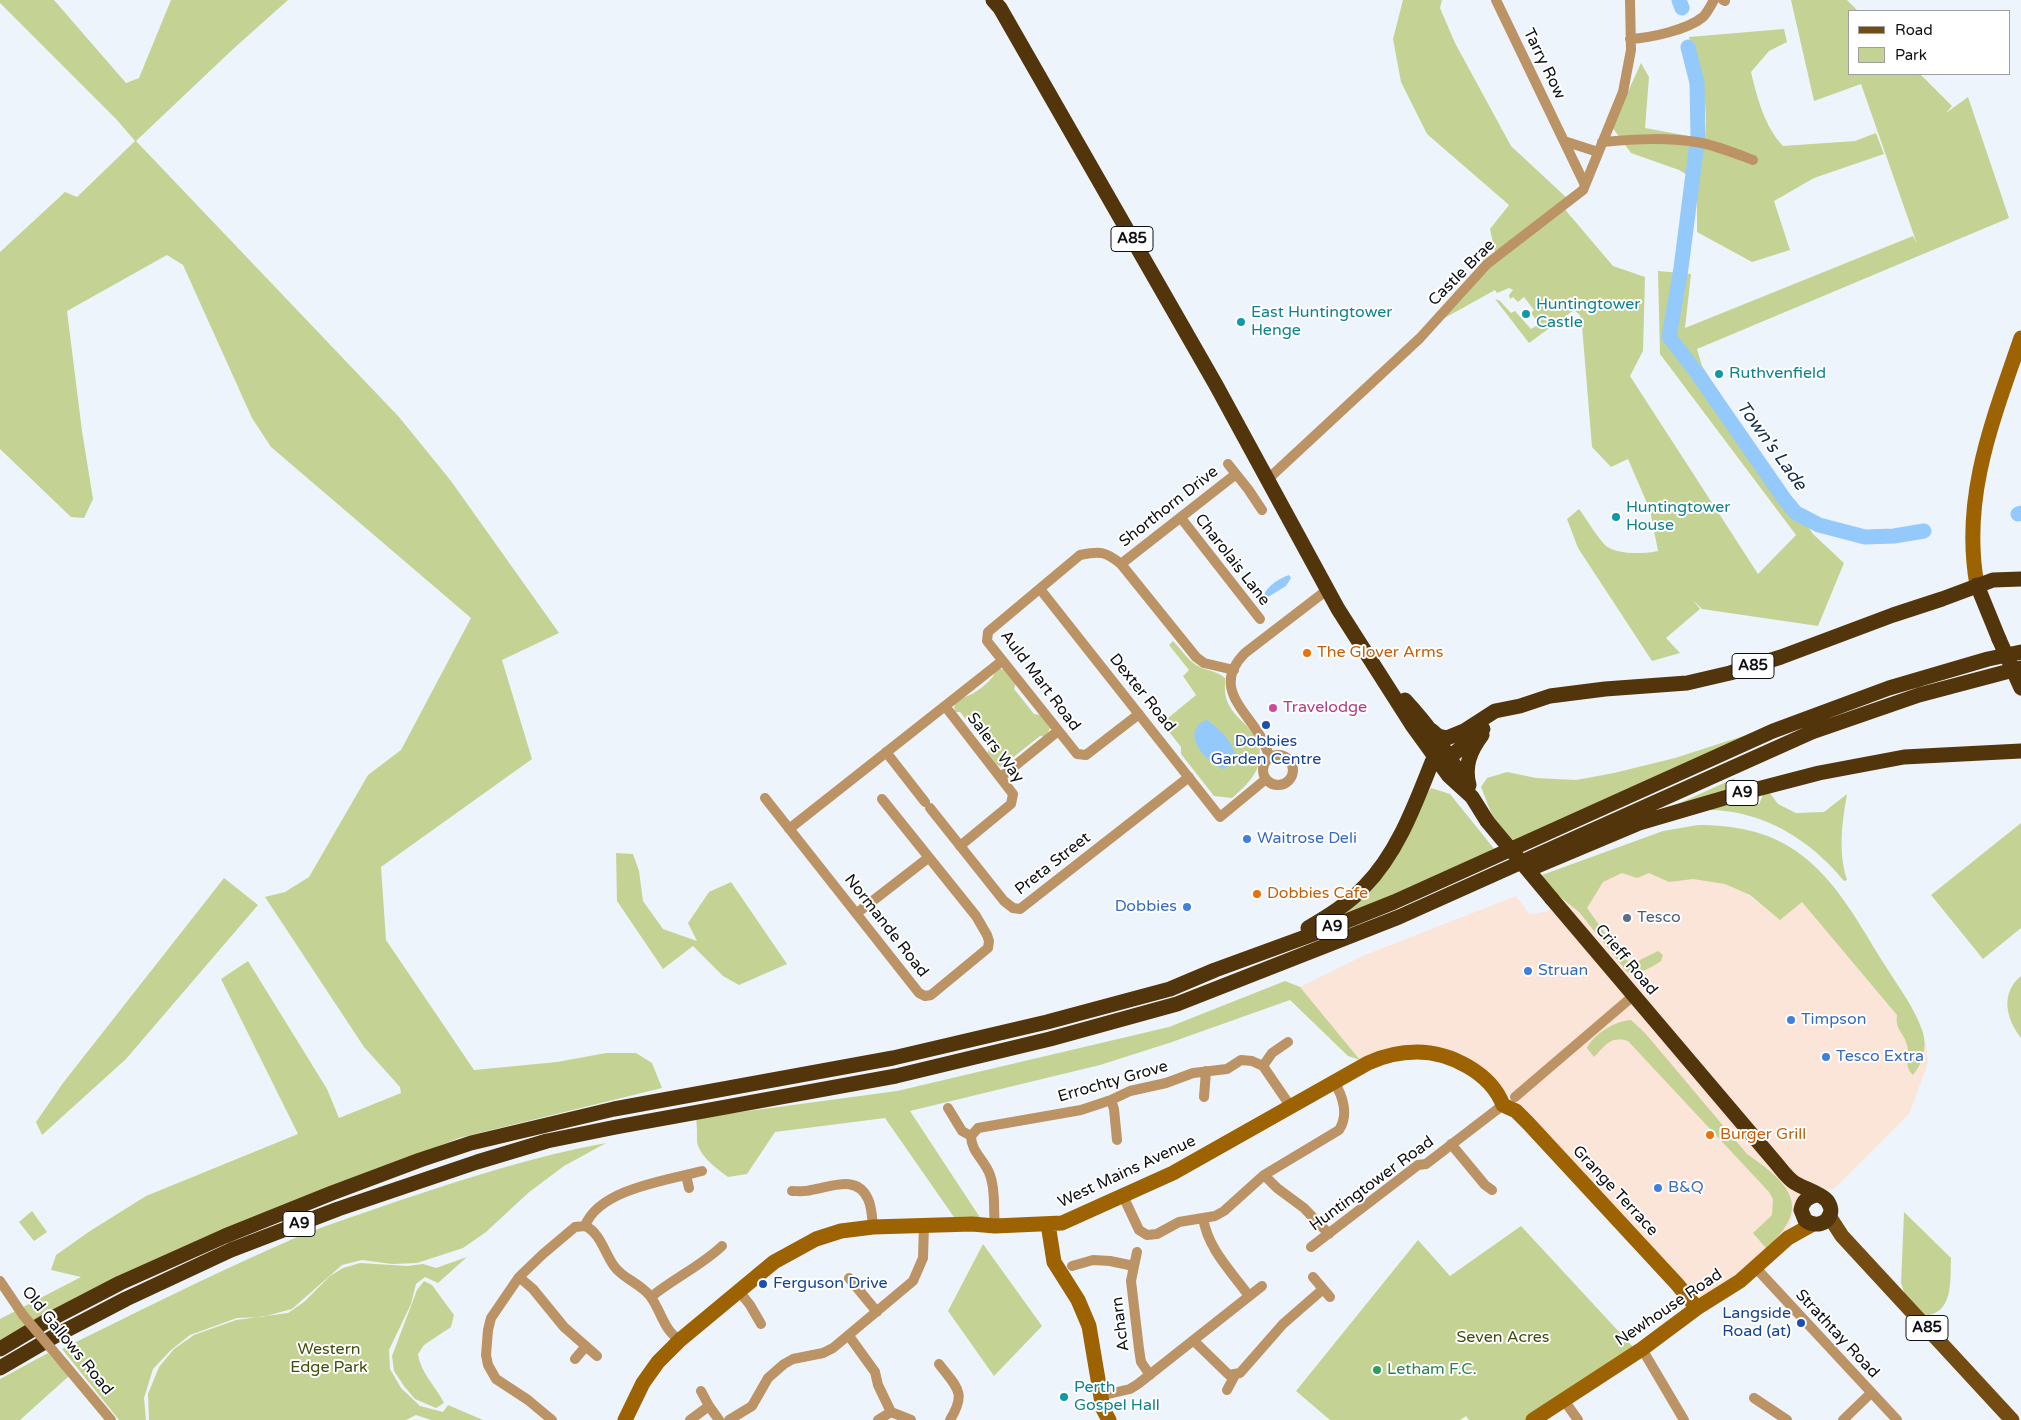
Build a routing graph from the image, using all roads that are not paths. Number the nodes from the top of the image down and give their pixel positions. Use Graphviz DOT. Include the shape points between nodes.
graph roads {
  1 [pos="993,0"];
  2 [pos="1496,0"];
  3 [pos="1630,0"];
  4 [pos="1720,0"];
  5 [pos="1630,39"];
  6 [pos="1564,141"];
  7 [pos="1600,147"];
  8 [pos="1753,160"];
  9 [pos="1585,185"];
  10 [pos="2021,338"];
  11 [pos="1228,464"];
  12 [pos="1236,474"];
  13 [pos="1267,480"];
  14 [pos="1262,510"];
  15 [pos="1181,518"];
  16 [pos="1121,564"];
  17 [pos="2021,579"];
  18 [pos="1977,586"];
  19 [pos="1040,589"];
  20 [pos="1327,590"];
  21 [pos="1260,619"];
  22 [pos="2021,652"];
  23 [pos="1002,661"];
  24 [pos="2021,668"];
  25 [pos="1234,670"];
  26 [pos="1380,672"];
  27 [pos="2021,688"];
  28 [pos="945,706"];
  29 [pos="1520,706"];
  30 [pos="1139,714"];
  31 [pos="1493,720"];
  32 [pos="1058,731"];
  33 [pos="2021,751"];
  34 [pos="886,752"];
  35 [pos="1445,753"];
  36 [pos="1270,757"];
  37 [pos="1000,777"];
  38 [pos="1189,777"];
  39 [pos="1266,779"];
  40 [pos="1472,796"];
  41 [pos="766,798"];
  42 [pos="882,799"];
  43 [pos="789,829"];
  44 [pos="960,846"];
  45 [pos="928,858"];
  46 [pos="857,913"];
  47 [pos="1399,917"];
  48 [pos="1261,954"];
  49 [pos="1633,996"];
  50 [pos="1288,1042"];
  51 [pos="1263,1066"];
  52 [pos="1206,1071"];
  53 [pos="1334,1082"];
  54 [pos="1204,1097"];
  55 [pos="1111,1100"];
  56 [pos="1509,1101"];
  57 [pos="1291,1107"];
  58 [pos="948,1108"];
  59 [pos="971,1136"];
  60 [pos="1116,1140"];
  61 [pos="1451,1144"];
  62 [pos="702,1171"];
  63 [pos="686,1175"];
  64 [pos="1264,1175"];
  65 [pos="1793,1182"];
  66 [pos="689,1188"];
  67 [pos="1492,1190"];
  68 [pos="792,1191"];
  69 [pos="1123,1196"];
  70 [pos="1818,1196"];
  71 [pos="1813,1217"];
  72 [pos="1203,1218"];
  73 [pos="1048,1224"];
  74 [pos="924,1225"];
  75 [pos="585,1226"];
  76 [pos="995,1226"];
  77 [pos="873,1227"];
  78 [pos="1328,1234"];
  79 [pos="722,1246"];
  80 [pos="1311,1247"];
  81 [pos="1137,1252"];
  82 [pos="1072,1266"];
  83 [pos="1134,1266"];
  84 [pos="1755,1267"];
  85 [pos="519,1277"];
  86 [pos="1313,1277"];
  87 [pos="849,1278"];
  88 [pos="0,1281"];
  89 [pos="1262,1286"];
  90 [pos="739,1291"];
  91 [pos="1249,1296"];
  92 [pos="651,1297"];
  93 [pos="1697,1308"];
  94 [pos="877,1312"];
  95 [pos="761,1324"];
  96 [pos="849,1336"];
  97 [pos="680,1340"];
  98 [pos="1194,1341"];
  99 [pos="586,1346"];
  100 [pos="0,1349"];
  101 [pos="1642,1349"];
  102 [pos="597,1356"];
  103 [pos="575,1360"];
  104 [pos="939,1364"];
  105 [pos="0,1368"];
  106 [pos="1150,1375"];
  107 [pos="1235,1375"];
  108 [pos="700,1390"];
  109 [pos="1227,1390"];
  110 [pos="1871,1393"];
  111 [pos="1100,1394"];
  112 [pos="1754,1398"];
  113 [pos="1563,1399"];
  114 [pos="709,1406"];
  115 [pos="890,1412"];
  116 [pos="111,1420"];
  117 [pos="552,1420"];
  118 [pos="626,1420"];
  119 [pos="690,1420"];
  120 [pos="719,1420"];
  121 [pos="729,1420"];
  122 [pos="878,1420"];
  123 [pos="911,1420"];
  124 [pos="950,1420"];
  125 [pos="1109,1420"];
  126 [pos="1533,1420"];
  127 [pos="1578,1420"];
  128 [pos="1684,1420"];
  129 [pos="1787,1420"];
  130 [pos="1843,1420"];
  131 [pos="1897,1420"];
  132 [pos="2012,1420"];
  1 -- 13 [label="highway, A85" via="1216,385"];
  2 -- 6 [label="street, Tarry Row"];
  3 -- 5 [label="street, Castle Brae"];
  4 -- 5 [label="street" via="1690,23 1664,34"];
  5 -- 7 [label="street, Castle Brae" via="1623,92"];
  6 -- 7 [label="street"];
  6 -- 9 [label="street, Tarry Row"];
  7 -- 8 [label="street" via="1642,139 1698,142"];
  7 -- 9 [label="street, Castle Brae"];
  9 -- 13 [label="street, Castle Brae" via="1583,190 1487,264 1420,338"];
  10 -- 18 [label="street" via="1988,436 1975,495 1971,529"];
  11 -- 12 [label="street, Shorthorn Drive"];
  12 -- 14 [label="street, Shorthorn Drive"];
  12 -- 15 [label="street, Shorthorn Drive"];
  13 -- 20 [label="highway, A85"];
  15 -- 16 [label="street, Shorthorn Drive"];
  15 -- 21 [label="street, Charolais Lane"];
  16 -- 19 [label="street, Auld Mart Road" via="1098,552 1080,555"];
  16 -- 25 [label="street, Auld Mart Road" via="1196,657 1204,663"];
  17 -- 18 [label="highway" via="1993,580"];
  18 -- 27 [label="highway, bridge"];
  18 -- 29 [label="highway, A85" via="1730,673 1687,683 1550,696"];
  19 -- 23 [label="street, Auld Mart Road" via="988,632 987,641"];
  19 -- 30 [label="street, Dexter Road"];
  20 -- 25 [label="street" via="1245,653"];
  20 -- 26 [label="highway, A85"];
  22 -- 48 [label="highway, A9" via="1889,688 1772,731 1394,902"];
  23 -- 28 [label="street"];
  23 -- 32 [label="street, Auld Mart Road"];
  24 -- 47 [label="highway, A9" via="1919,695 1812,732"];
  25 -- 36 [label="street" via="1233,697 1262,739"];
  26 -- 35 [label="highway, A85" via="1431,730"];
  26 -- 35 [label="highway, A85" via="1412,725"];
  28 -- 34 [label="street"];
  28 -- 37 [label="street, Salers Way"];
  29 -- 31 [label="highway, A85"];
  29 -- 35 [label="highway" via="1495,711"];
  30 -- 32 [label="street, Auld Mart Road" via="1086,755 1077,754"];
  30 -- 38 [label="street, Dexter Road"];
  31 -- 35 [label="highway, A85"];
  31 -- 40 [label="highway, A85" via="1473,746 1467,762"];
  32 -- 37 [label="street"];
  33 -- 47 [label="highway, A9" via="1904,757 1738,794 1640,823"];
  34 -- 43 [label="street"];
  34 -- 44 [label="street, Preta Street"];
  35 -- 40 [label="highway, Crieff Road / A85" via="1449,776"];
  35 -- 48 [label="highway, A9" via="1432,762 1393,848 1364,887 1328,916"];
  36 -- 39 [label="street" via="1264,765"];
  36 -- 39 [label="street" via="1279,755 1287,758 1293,771 1290,780 1282,784 1273,784"];
  37 -- 44 [label="street, Salers Way" via="1013,794 1013,799"];
  38 -- 39 [label="street, Dexter Road" via="1220,817"];
  38 -- 44 [label="street, Preta Street" via="1020,909 1004,901"];
  40 -- 49 [label="highway, Crieff Road / A85, bridge" via="1487,821"];
  41 -- 43 [label="street, Normande Road"];
  42 -- 45 [label="street, Normande Road"];
  43 -- 46 [label="street, Normande Road"];
  45 -- 46 [label="street"];
  45 -- 46 [label="street, Normande Road" via="976,916 989,941 988,948 931,994 919,994"];
  47 -- 105 [label="highway, A9" via="1177,1004 1050,1040 896,1076 547,1141 427,1178 231,1250 126,1299"];
  48 -- 100 [label="highway, A9" via="1170,989 1047,1022 893,1058 614,1109 471,1143 225,1236 120,1284"];
  49 -- 56 [label="street, Huntingtower Road"];
  49 -- 65 [label="highway, Crieff Road / A85"];
  50 -- 51 [label="street" via="1272,1053"];
  51 -- 52 [label="street, Errochty Grove" via="1241,1060 1216,1072"];
  51 -- 57 [label="street"];
  52 -- 54 [label="street"];
  52 -- 55 [label="street, Errochty Grove" via="1130,1091"];
  53 -- 56 [label="street, West Mains Avenue" via="1379,1058 1419,1052 1448,1057 1472,1069"];
  53 -- 57 [label="street, West Mains Avenue"];
  53 -- 64 [label="street" via="1344,1104 1343,1125"];
  55 -- 59 [label="street, Errochty Grove" via="1081,1110 988,1125 978,1128"];
  55 -- 60 [label="street"];
  56 -- 61 [label="street, Huntingtower Road"];
  56 -- 93 [label="street, Grange Terrace"];
  57 -- 69 [label="street, West Mains Avenue" via="1172,1173"];
  58 -- 59 [label="street" via="962,1131"];
  59 -- 76 [label="street" via="974,1151 991,1176"];
  61 -- 67 [label="street, Huntingtower Road"];
  61 -- 78 [label="street, Huntingtower Road" via="1426,1164 1418,1164"];
  62 -- 63 [label="street"];
  63 -- 66 [label="street"];
  63 -- 75 [label="street" via="614,1198 598,1207"];
  64 -- 72 [label="street" via="1224,1211"];
  64 -- 78 [label="street" via="1304,1208"];
  65 -- 70 [label="highway, Crieff Road / A85"];
  65 -- 71 [label="highway, Crieff Road / A85"];
  68 -- 77 [label="street" via="845,1183 853,1186 869,1201"];
  69 -- 72 [label="street" via="1142,1234 1151,1236 1178,1222"];
  69 -- 73 [label="street, West Mains Avenue" via="1062,1223"];
  70 -- 71 [label="highway" via="1808,1198"];
  70 -- 71 [label="highway" via="1829,1203"];
  71 -- 84 [label="street, Newhouse Road"];
  71 -- 132 [label="main road, Crieff Road / A85" via="1842,1236"];
  72 -- 91 [label="street" via="1213,1248"];
  73 -- 76 [label="street, West Mains Avenue"];
  73 -- 111 [label="street" via="1054,1262 1090,1326"];
  74 -- 76 [label="street, West Mains Avenue"];
  74 -- 77 [label="street, West Mains Avenue"];
  74 -- 94 [label="street" via="923,1258 913,1281"];
  75 -- 85 [label="street" via="575,1227"];
  75 -- 92 [label="street" via="596,1234 615,1268"];
  77 -- 90 [label="street, West Mains Avenue" via="841,1231 816,1239 774,1262"];
  78 -- 80 [label="street, Huntingtower Road"];
  79 -- 92 [label="street"];
  81 -- 83 [label="street, Acharn"];
  82 -- 83 [label="street" via="1093,1260"];
  83 -- 106 [label="street, Acharn" via="1131,1281 1138,1350"];
  84 -- 93 [label="street, Newhouse Road" via="1740,1281"];
  84 -- 110 [label="street, Strathtay Road"];
  85 -- 99 [label="street" via="564,1327"];
  85 -- 117 [label="street" via="491,1318 486,1345 488,1365 496,1379"];
  86 -- 107 [label="street" via="1326,1293 1282,1324"];
  87 -- 94 [label="street"];
  88 -- 116 [label="street, Old Gallows Road, bridge" via="23,1315"];
  89 -- 91 [label="street"];
  90 -- 95 [label="street"];
  90 -- 97 [label="street, West Mains Avenue"];
  91 -- 98 [label="street"];
  92 -- 97 [label="street" via="666,1326"];
  93 -- 101 [label="street, Newhouse Road"];
  94 -- 96 [label="street"];
  96 -- 115 [label="street" via="875,1372"];
  96 -- 121 [label="street" via="823,1353 784,1364 768,1378 752,1406"];
  97 -- 118 [label="street, West Mains Avenue" via="658,1362 643,1384"];
  98 -- 106 [label="street"];
  98 -- 107 [label="street" via="1222,1369"];
  99 -- 102 [label="street"];
  99 -- 103 [label="street"];
  101 -- 113 [label="street, Newhouse Road"];
  101 -- 128 [label="street"];
  104 -- 124 [label="street" via="959,1395 960,1404"];
  106 -- 111 [label="street" via="1130,1389"];
  107 -- 109 [label="street"];
  108 -- 114 [label="street"];
  110 -- 130 [label="street"];
  110 -- 131 [label="street, Strathtay Road"];
  111 -- 125 [label="street"];
  112 -- 129 [label="street"];
  113 -- 126 [label="street, Newhouse Road"];
  113 -- 127 [label="street"];
  114 -- 119 [label="street"];
  114 -- 120 [label="street"];
  115 -- 122 [label="street"];
  115 -- 123 [label="street"];
}
